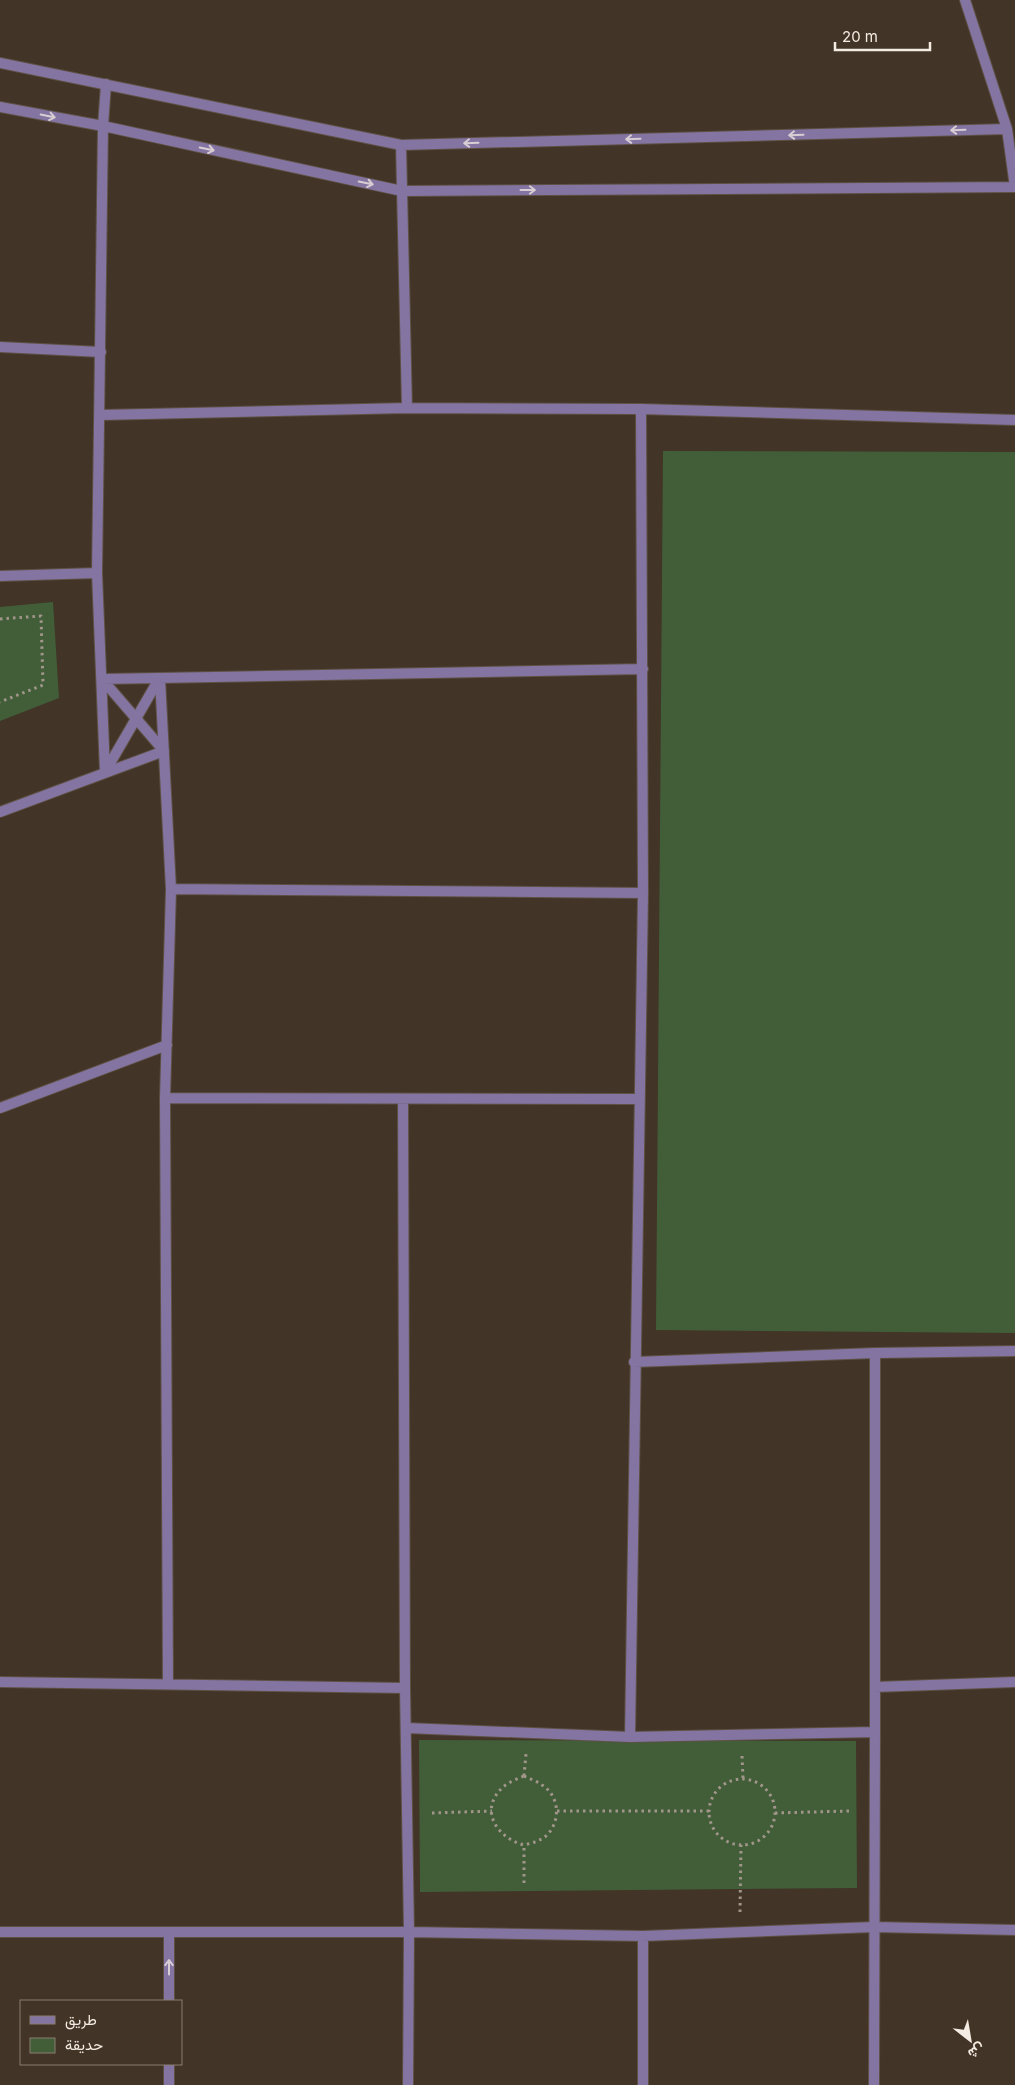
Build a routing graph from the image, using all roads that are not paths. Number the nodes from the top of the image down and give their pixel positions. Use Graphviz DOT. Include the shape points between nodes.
graph roads {
  1 [pos="964,0"];
  2 [pos="0,63"];
  3 [pos="106,84"];
  4 [pos="0,107"];
  5 [pos="103,126"];
  6 [pos="1007,129"];
  7 [pos="401,145"];
  8 [pos="1015,187"];
  9 [pos="402,190"];
  10 [pos="0,347"];
  11 [pos="101,352"];
  12 [pos="407,408"];
  13 [pos="641,409"];
  14 [pos="100,415"];
  15 [pos="1015,420"];
  16 [pos="97,573"];
  17 [pos="0,576"];
  18 [pos="643,669"];
  19 [pos="160,678"];
  20 [pos="102,680"];
  21 [pos="136,719"];
  22 [pos="164,751"];
  23 [pos="104,772"];
  24 [pos="0,812"];
  25 [pos="170,889"];
  26 [pos="643,893"];
  27 [pos="167,1045"];
  28 [pos="165,1098"];
  29 [pos="638,1099"];
  30 [pos="403,1100"];
  31 [pos="0,1108"];
  32 [pos="1015,1351"];
  33 [pos="875,1353"];
  34 [pos="634,1362"];
  35 [pos="0,1682"];
  36 [pos="1015,1682"];
  37 [pos="168,1684"];
  38 [pos="875,1687"];
  39 [pos="406,1688"];
  40 [pos="407,1728"];
  41 [pos="875,1732"];
  42 [pos="630,1737"];
  43 [pos="874,1928"];
  44 [pos="1015,1930"];
  45 [pos="0,1932"];
  46 [pos="169,1932"];
  47 [pos="409,1932"];
  48 [pos="643,1936"];
  49 [pos="169,2000"];
  50 [pos="169,2065"];
  51 [pos="169,2085"];
  52 [pos="408,2085"];
  53 [pos="643,2085"];
  54 [pos="874,2085"];
  1 -- 6 [label="street"];
  2 -- 3 [label="street"];
  3 -- 5 [label="street"];
  3 -- 7 [label="street"];
  4 -- 5 [label="street, one-way"];
  5 -- 9 [label="street, one-way"];
  5 -- 11 [label="street"];
  6 -- 7 [label="street, one-way"];
  6 -- 8 [label="street"];
  7 -- 9 [label="street"];
  9 -- 8 [label="street, one-way"];
  9 -- 12 [label="street"];
  10 -- 11 [label="street"];
  11 -- 14 [label="street"];
  12 -- 13 [label="street"];
  12 -- 14 [label="street"];
  13 -- 15 [label="street"];
  13 -- 18 [label="street"];
  14 -- 16 [label="street"];
  16 -- 17 [label="street"];
  16 -- 20 [label="street"];
  18 -- 19 [label="street"];
  18 -- 26 [label="street"];
  19 -- 20 [label="street"];
  19 -- 21 [label="street"];
  19 -- 22 [label="street"];
  20 -- 21 [label="street"];
  20 -- 23 [label="street"];
  21 -- 22 [label="street"];
  21 -- 23 [label="street"];
  22 -- 23 [label="street"];
  22 -- 25 [label="street"];
  23 -- 24 [label="street"];
  25 -- 26 [label="street"];
  25 -- 27 [label="street"];
  26 -- 29 [label="street"];
  27 -- 28 [label="street"];
  27 -- 31 [label="street"];
  28 -- 30 [label="street"];
  28 -- 37 [label="street"];
  29 -- 30 [label="street"];
  29 -- 34 [label="street"];
  30 -- 39 [label="street"];
  32 -- 33 [label="street"];
  33 -- 34 [label="street"];
  33 -- 38 [label="street"];
  34 -- 42 [label="street"];
  35 -- 37 [label="street"];
  36 -- 38 [label="street"];
  37 -- 39 [label="street"];
  38 -- 41 [label="street"];
  39 -- 40 [label="street"];
  40 -- 42 [label="street"];
  40 -- 47 [label="street"];
  41 -- 42 [label="street"];
  41 -- 43 [label="street"];
  43 -- 44 [label="street"];
  43 -- 48 [label="street"];
  43 -- 54 [label="street"];
  45 -- 46 [label="street"];
  46 -- 47 [label="street"];
  49 -- 46 [label="street, one-way"];
  47 -- 48 [label="street"];
  47 -- 52 [label="street"];
  48 -- 53 [label="street"];
  50 -- 51 [label="street"];
}
